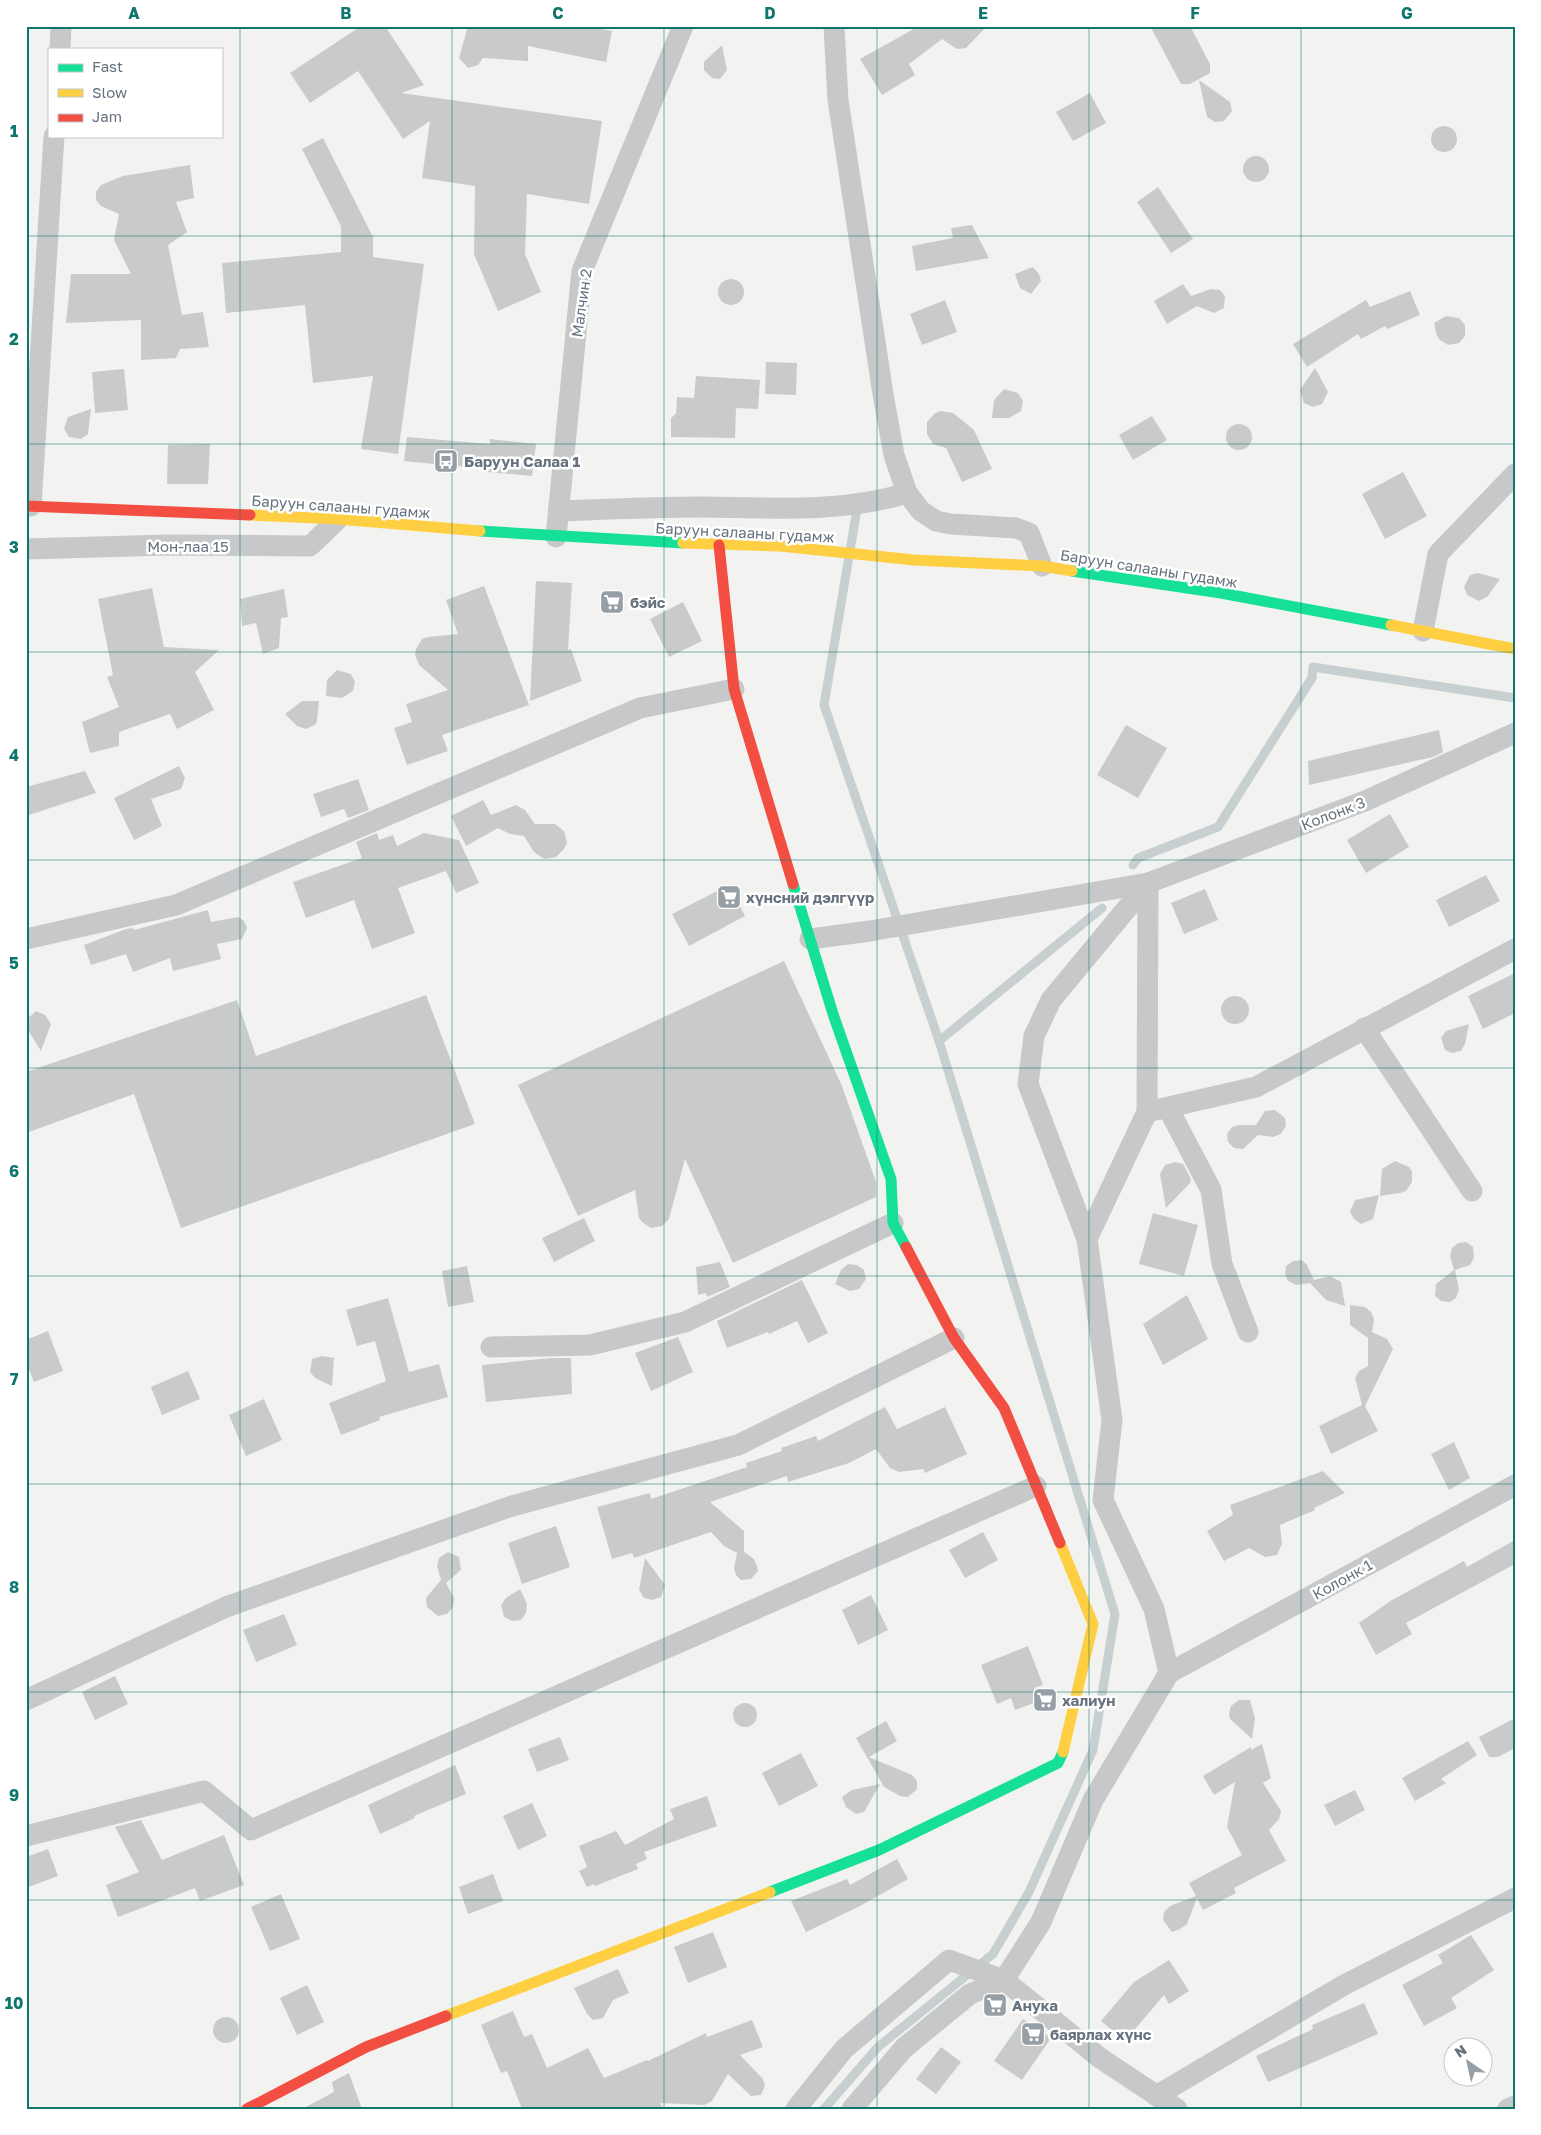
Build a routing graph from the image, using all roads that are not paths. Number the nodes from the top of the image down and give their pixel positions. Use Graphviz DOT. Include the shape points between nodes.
graph roads {
  1 [pos="61,26"];
  2 [pos="683,26"];
  3 [pos="834,26"];
  4 [pos="60,48"];
  5 [pos="54,138"];
  6 [pos="1515,474"];
  7 [pos="907,493"];
  8 [pos="29,506"];
  9 [pos="559,511"];
  10 [pos="338,519"];
  11 [pos="556,537"];
  12 [pos="719,545"];
  13 [pos="26,549"];
  14 [pos="1042,566"];
  15 [pos="1423,631"];
  16 [pos="1515,649"];
  17 [pos="734,689"];
  18 [pos="1515,733"];
  19 [pos="1148,883"];
  20 [pos="26,939"];
  21 [pos="810,939"];
  22 [pos="1515,950"];
  23 [pos="1364,1028"];
  24 [pos="1168,1108"];
  25 [pos="1147,1112"];
  26 [pos="1472,1191"];
  27 [pos="893,1223"];
  28 [pos="1087,1239"];
  29 [pos="1248,1332"];
  30 [pos="954,1338"];
  31 [pos="491,1347"];
  32 [pos="1515,1485"];
  33 [pos="1036,1486"];
  34 [pos="1170,1673"];
  35 [pos="26,1700"];
  36 [pos="26,1836"];
  37 [pos="1515,1898"];
  38 [pos="995,1977"];
  39 [pos="1156,2096"];
  40 [pos="1515,2106"];
  41 [pos="247,2109"];
  42 [pos="796,2109"];
  43 [pos="852,2109"];
  44 [pos="1177,2109"];
  45 [pos="1508,2109"];
  1 -- 4 [label="street"];
  2 -- 9 [label="street, Малчин 2" via="582,271"];
  3 -- 7 [label="street" via="838,100 883,394 894,455"];
  5 -- 8 [label="street"];
  6 -- 15 [label="street" via="1438,554"];
  7 -- 9 [label="street" via="878,502 842,506 650,506"];
  7 -- 14 [label="street" via="921,511 936,521 1016,528 1028,533"];
  8 -- 10 [label="street, Баруун салааны гудамж"];
  9 -- 11 [label="street, Малчин 2"];
  10 -- 11 [label="street, Баруун салааны гудамж"];
  10 -- 13 [label="street, Мон-лаа 15" via="310,546 167,545"];
  11 -- 12 [label="street, Баруун салааны гудамж"];
  12 -- 14 [label="street, Баруун салааны гудамж" via="780,546 914,560"];
  12 -- 17 [label="street"];
  14 -- 15 [label="street, Баруун салааны гудамж" via="1221,593"];
  15 -- 16 [label="street, Баруун салааны гудамж"];
  17 -- 20 [label="street" via="640,708 176,905"];
  17 -- 21 [label="street"];
  18 -- 19 [label="street, Колонк 3" via="1364,801"];
  19 -- 21 [label="street, Колонк 3"];
  19 -- 25 [label="street"];
  19 -- 28 [label="street" via="1051,1000 1034,1036 1028,1084"];
  21 -- 27 [label="street" via="834,1017 892,1179"];
  22 -- 23 [label="street"];
  23 -- 24 [label="street" via="1256,1087"];
  23 -- 26 [label="street"];
  24 -- 25 [label="street"];
  24 -- 29 [label="street" via="1211,1190 1222,1264"];
  25 -- 28 [label="street"];
  27 -- 30 [label="street"];
  27 -- 31 [label="street" via="685,1322 590,1345"];
  28 -- 34 [label="street" via="1112,1420 1103,1500 1154,1609"];
  30 -- 33 [label="street" via="1004,1408"];
  30 -- 35 [label="street" via="738,1445 512,1506 226,1606"];
  32 -- 34 [label="street, Колонк 1"];
  33 -- 36 [label="street" via="251,1830 204,1791"];
  33 -- 41 [label="street" via="1093,1624 1064,1751 1058,1763 879,1850 366,2047"];
  34 -- 38 [label="street" via="1093,1800 1041,1922"];
  37 -- 39 [label="street" via="1344,1985"];
  38 -- 39 [label="street" via="1100,2058"];
  38 -- 42 [label="street" via="949,1960 844,2049"];
  38 -- 43 [label="street" via="904,2048"];
  39 -- 44 [label="street"];
  40 -- 45 [label="street"];
}
